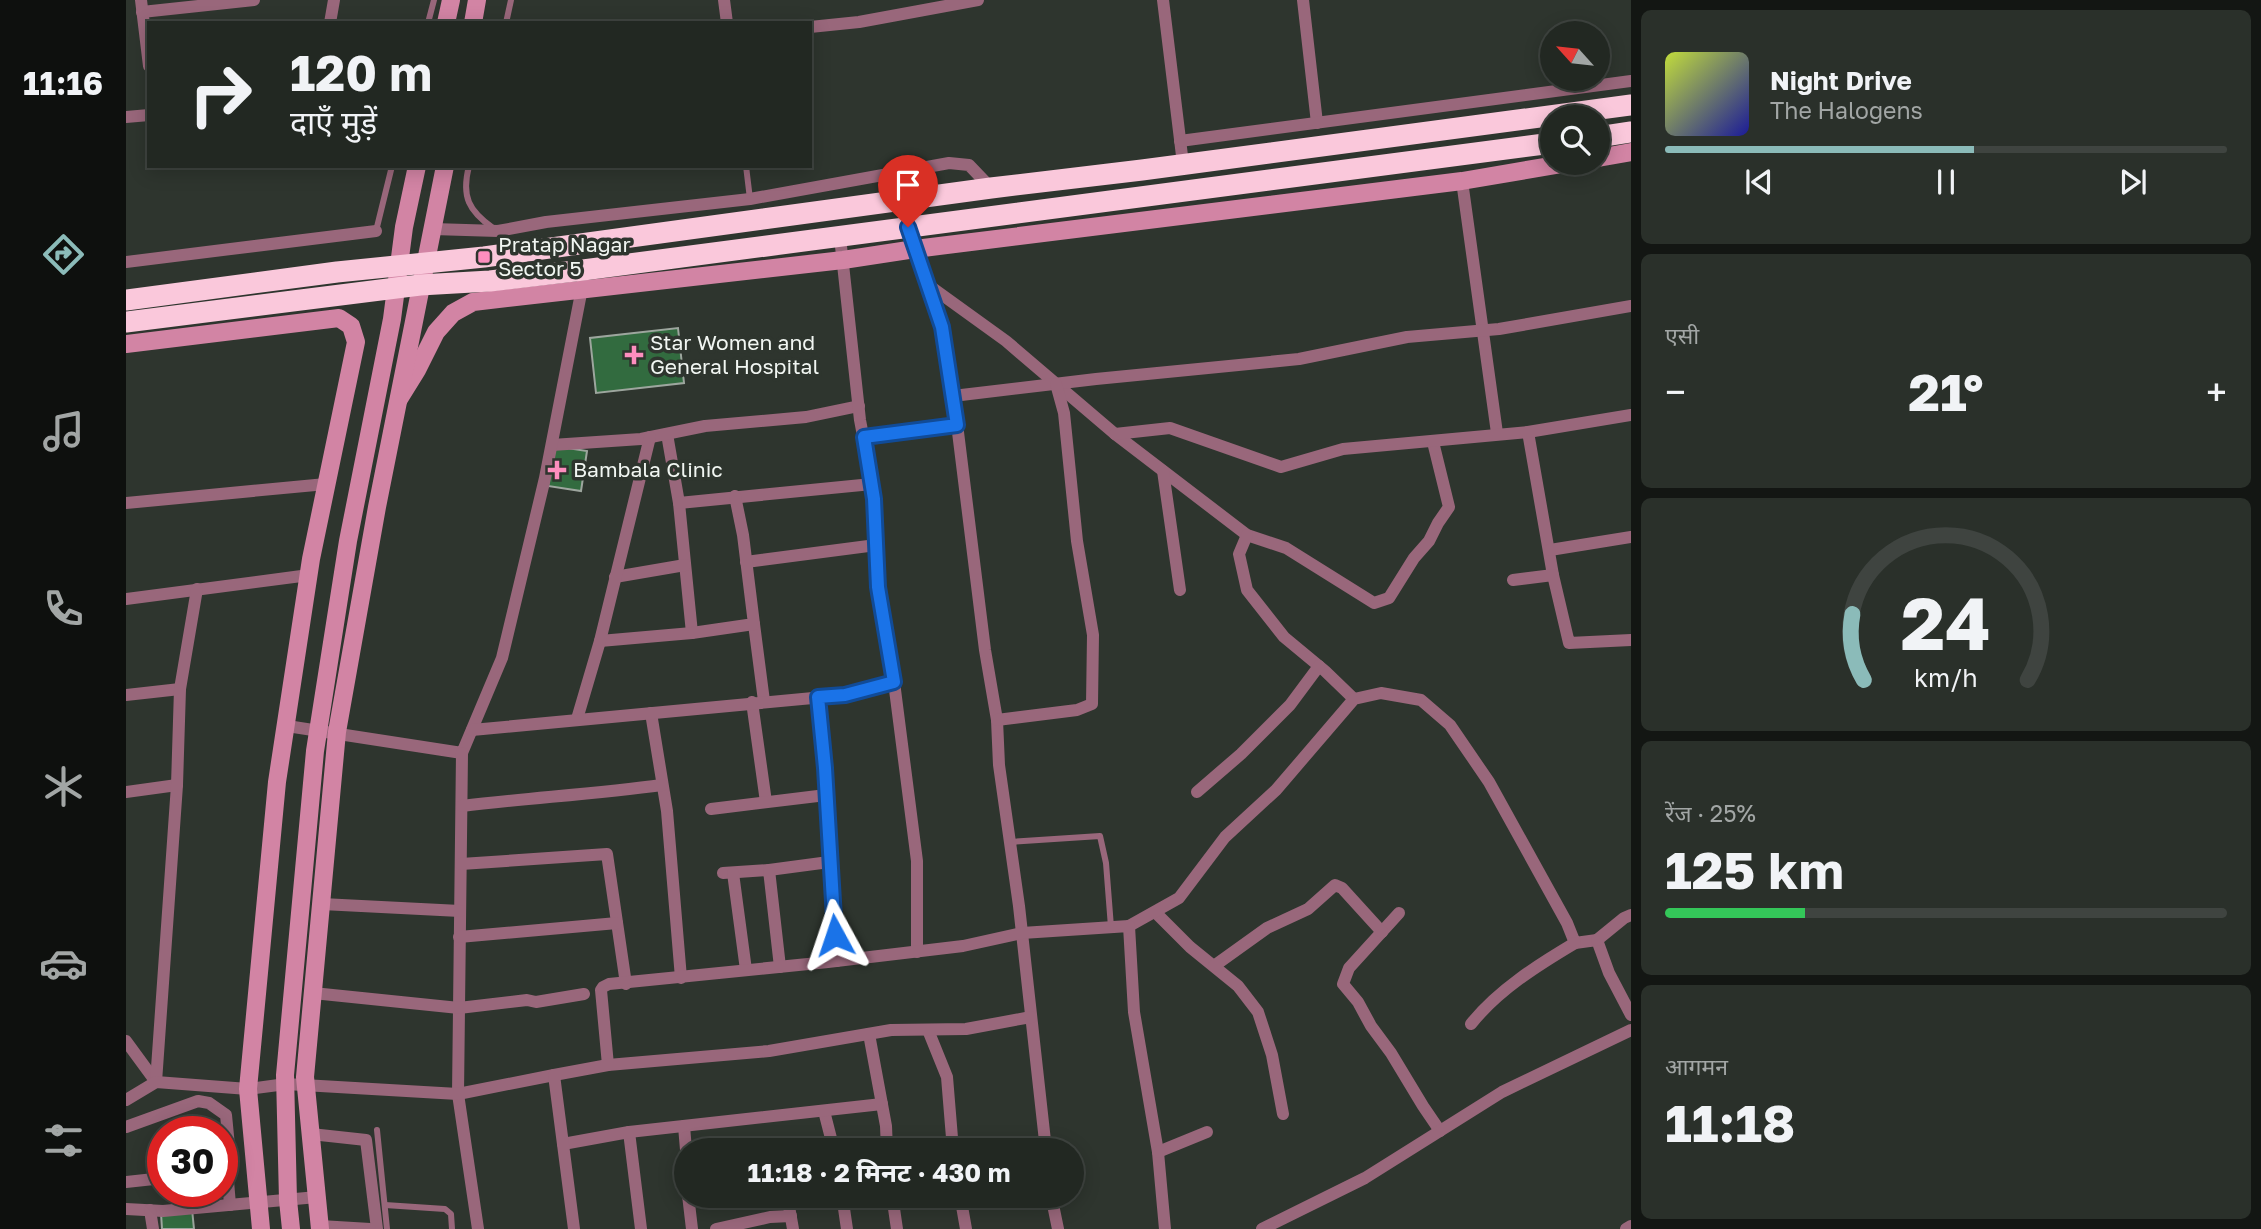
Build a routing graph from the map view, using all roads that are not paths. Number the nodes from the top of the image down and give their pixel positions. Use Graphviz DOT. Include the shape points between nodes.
graph roads {
  1 [pos="254,0"];
  2 [pos="334,0"];
  3 [pos="434,0"];
  4 [pos="451,0"];
  5 [pos="477,0"];
  6 [pos="511,0"];
  7 [pos="724,0"];
  8 [pos="978,0"];
  9 [pos="1163,0"];
  10 [pos="1303,0"];
  11 [pos="141,6"];
  12 [pos="330,21"];
  13 [pos="429,21"];
  14 [pos="446,21"];
  15 [pos="473,21"];
  16 [pos="506,21"];
  17 [pos="727,21"];
  18 [pos="812,27"];
  19 [pos="147,51"];
  20 [pos="1631,81"];
  21 [pos="1631,105"];
  22 [pos="147,115"];
  23 [pos="126,117"];
  24 [pos="1317,122"];
  25 [pos="1631,132"];
  26 [pos="1610,135"];
  27 [pos="1180,141"];
  28 [pos="1540,145"];
  29 [pos="1631,152"];
  30 [pos="1610,156"];
  31 [pos="1183,164"];
  32 [pos="392,168"];
  33 [pos="416,168"];
  34 [pos="445,168"];
  35 [pos="469,168"];
  36 [pos="746,168"];
  37 [pos="1540,168"];
  38 [pos="1462,181"];
  39 [pos="991,188"];
  40 [pos="750,199"];
  41 [pos="908,227"];
  42 [pos="433,229"];
  43 [pos="376,230"];
  44 [pos="498,231"];
  45 [pos="840,237"];
  46 [pos="915,249"];
  47 [pos="842,260"];
  48 [pos="126,262"];
  49 [pos="426,262"];
  50 [pos="399,265"];
  51 [pos="583,280"];
  52 [pos="926,284"];
  53 [pos="420,285"];
  54 [pos="395,289"];
  55 [pos="126,300"];
  56 [pos="1631,306"];
  57 [pos="126,322"];
  58 [pos="1482,331"];
  59 [pos="126,344"];
  60 [pos="1056,384"];
  61 [pos="953,396"];
  62 [pos="398,399"];
  63 [pos="859,406"];
  64 [pos="1631,415"];
  65 [pos="957,425"];
  66 [pos="1528,432"];
  67 [pos="1497,433"];
  68 [pos="667,434"];
  69 [pos="1115,434"];
  70 [pos="864,437"];
  71 [pos="650,438"];
  72 [pos="1433,442"];
  73 [pos="552,445"];
  74 [pos="1163,471"];
  75 [pos="326,484"];
  76 [pos="872,484"];
  77 [pos="735,496"];
  78 [pos="126,503"];
  79 [pos="679,503"];
  80 [pos="1247,535"];
  81 [pos="1631,537"];
  82 [pos="876,545"];
  83 [pos="1550,550"];
  84 [pos="746,562"];
  85 [pos="685,565"];
  86 [pos="309,575"];
  87 [pos="1553,575"];
  88 [pos="615,577"];
  89 [pos="1513,580"];
  90 [pos="197,589"];
  91 [pos="1180,590"];
  92 [pos="126,599"];
  93 [pos="754,624"];
  94 [pos="691,633"];
  95 [pos="1631,640"];
  96 [pos="600,641"];
  97 [pos="1319,666"];
  98 [pos="894,682"];
  99 [pos="180,689"];
  100 [pos="126,695"];
  101 [pos="818,697"];
  102 [pos="1354,699"];
  103 [pos="758,702"];
  104 [pos="651,713"];
  105 [pos="577,719"];
  106 [pos="997,720"];
  107 [pos="286,726"];
  108 [pos="318,730"];
  109 [pos="472,730"];
  110 [pos="337,732"];
  111 [pos="462,753"];
  112 [pos="177,785"];
  113 [pos="662,785"];
  114 [pos="126,792"];
  115 [pos="1197,792"];
  116 [pos="826,795"];
  117 [pos="766,802"];
  118 [pos="462,806"];
  119 [pos="711,809"];
  120 [pos="1010,842"];
  121 [pos="829,862"];
  122 [pos="461,864"];
  123 [pos="769,870"];
  124 [pos="321,904"];
  125 [pos="460,911"];
  126 [pos="1155,912"];
  127 [pos="1399,914"];
  128 [pos="1631,915"];
  129 [pos="617,923"];
  130 [pos="1129,926"];
  131 [pos="1111,927"];
  132 [pos="1382,932"];
  133 [pos="1022,933"];
  134 [pos="459,937"];
  135 [pos="1597,940"];
  136 [pos="1575,943"];
  137 [pos="917,952"];
  138 [pos="837,961"];
  139 [pos="1214,966"];
  140 [pos="780,967"];
  141 [pos="746,970"];
  142 [pos="681,978"];
  143 [pos="626,984"];
  144 [pos="313,993"];
  145 [pos="584,994"];
  146 [pos="459,1008"];
  147 [pos="1631,1015"];
  148 [pos="1031,1017"];
  149 [pos="1471,1024"];
  150 [pos="928,1030"];
  151 [pos="1631,1030"];
  152 [pos="869,1034"];
  153 [pos="126,1041"];
  154 [pos="608,1065"];
  155 [pos="554,1075"];
  156 [pos="156,1082"];
  157 [pos="286,1084"];
  158 [pos="306,1085"];
  159 [pos="457,1094"];
  160 [pos="249,1098"];
  161 [pos="126,1100"];
  162 [pos="882,1104"];
  163 [pos="824,1111"];
  164 [pos="1283,1114"];
  165 [pos="226,1115"];
  166 [pos="684,1126"];
  167 [pos="126,1127"];
  168 [pos="377,1130"];
  169 [pos="1440,1131"];
  170 [pos="629,1132"];
  171 [pos="1208,1132"];
  172 [pos="311,1134"];
  173 [pos="685,1138"];
  174 [pos="831,1138"];
  175 [pos="886,1138"];
  176 [pos="952,1138"];
  177 [pos="1045,1138"];
  178 [pos="563,1144"];
  179 [pos="1158,1152"];
  180 [pos="147,1180"];
  181 [pos="126,1182"];
  182 [pos="317,1197"];
  183 [pos="288,1200"];
  184 [pos="258,1202"];
  185 [pos="238,1204"];
  186 [pos="386,1205"];
  187 [pos="208,1207"];
  188 [pos="690,1208"];
  189 [pos="844,1208"];
  190 [pos="894,1208"];
  191 [pos="962,1208"];
  192 [pos="1054,1208"];
  193 [pos="126,1209"];
  194 [pos="150,1210"];
  195 [pos="792,1222"];
  196 [pos="1631,1226"];
  197 [pos="738,1227"];
  198 [pos="320,1228"];
  199 [pos="153,1229"];
  200 [pos="261,1229"];
  201 [pos="291,1229"];
  202 [pos="370,1229"];
  203 [pos="377,1229"];
  204 [pos="387,1229"];
  205 [pos="452,1229"];
  206 [pos="478,1229"];
  207 [pos="573,1229"];
  208 [pos="641,1229"];
  209 [pos="692,1229"];
  210 [pos="716,1229"];
  211 [pos="847,1229"];
  212 [pos="897,1229"];
  213 [pos="966,1229"];
  214 [pos="1058,1229"];
  215 [pos="1166,1229"];
  216 [pos="1262,1229"];
  217 [pos="1626,1229"];
  1 -- 11 [label="street"];
  2 -- 12 [label="street"];
  3 -- 13 [label="lane"];
  4 -- 14 [label="street"];
  5 -- 15 [label="street"];
  6 -- 16 [label="lane"];
  7 -- 17 [label="street"];
  8 -- 18 [label="street"];
  9 -- 27 [label="street"];
  10 -- 24 [label="street"];
  11 -- 19 [label="street"];
  20 -- 24 [label="street"];
  21 -- 31 [label="highway"];
  22 -- 23 [label="street"];
  24 -- 27 [label="street"];
  25 -- 26 [label="highway"];
  27 -- 31 [label="street"];
  28 -- 41 [label="highway"];
  29 -- 30 [label="street"];
  31 -- 39 [label="highway"];
  32 -- 43 [label="lane"];
  33 -- 50 [label="street"];
  34 -- 42 [label="street"];
  35 -- 44 [label="lane" via="469,206"];
  36 -- 40 [label="lane"];
  37 -- 38 [label="street"];
  38 -- 46 [label="street"];
  38 -- 58 [label="street"];
  39 -- 40 [label="street" via="969,165 949,163"];
  39 -- 49 [label="highway"];
  40 -- 44 [label="street"];
  41 -- 45 [label="highway"];
  41 -- 46 [label="street"];
  42 -- 44 [label="street"];
  42 -- 49 [label="street"];
  43 -- 48 [label="street"];
  45 -- 47 [label="street"];
  45 -- 51 [label="highway"];
  46 -- 47 [label="street"];
  46 -- 52 [label="street"];
  47 -- 51 [label="street"];
  47 -- 63 [label="street"];
  49 -- 50 [label="highway"];
  49 -- 53 [label="street"];
  50 -- 54 [label="street"];
  50 -- 55 [label="highway"];
  51 -- 53 [label="highway"];
  51 -- 62 [label="street" via="473,302 453,313 436,332"];
  51 -- 73 [label="street"];
  52 -- 60 [label="street" via="1006,341"];
  52 -- 61 [label="street" via="942,327"];
  53 -- 54 [label="highway"];
  53 -- 62 [label="street"];
  54 -- 57 [label="highway"];
  54 -- 108 [label="street"];
  56 -- 58 [label="street"];
  58 -- 60 [label="street" via="1407,337 1299,359"];
  58 -- 67 [label="street"];
  59 -- 75 [label="street" via="339,318 351,326 356,342"];
  60 -- 61 [label="street"];
  60 -- 69 [label="street"];
  60 -- 106 [label="street" via="1064,413 1077,541 1093,635 1091,704 1077,710"];
  61 -- 65 [label="street"];
  62 -- 110 [label="street"];
  63 -- 68 [label="street"];
  63 -- 70 [label="street"];
  64 -- 66 [label="street"];
  65 -- 70 [label="street"];
  65 -- 106 [label="street"];
  66 -- 67 [label="street"];
  66 -- 83 [label="street"];
  67 -- 72 [label="street"];
  68 -- 71 [label="street"];
  68 -- 79 [label="street"];
  69 -- 72 [label="street" via="1170,428 1282,467 1343,449"];
  69 -- 74 [label="street"];
  70 -- 76 [label="street"];
  71 -- 73 [label="street"];
  71 -- 88 [label="street"];
  72 -- 80 [label="street" via="1449,507 1389,598 1374,603 1286,548"];
  73 -- 109 [label="street" via="502,658"];
  74 -- 80 [label="street"];
  74 -- 91 [label="street"];
  75 -- 78 [label="street"];
  75 -- 86 [label="street"];
  76 -- 77 [label="street"];
  76 -- 82 [label="street"];
  77 -- 79 [label="street"];
  77 -- 84 [label="street"];
  79 -- 85 [label="street"];
  80 -- 97 [label="street" via="1239,554 1247,590 1284,637"];
  81 -- 83 [label="street"];
  82 -- 84 [label="street"];
  82 -- 98 [label="street"];
  83 -- 87 [label="street"];
  84 -- 93 [label="street"];
  85 -- 88 [label="street"];
  85 -- 94 [label="street"];
  86 -- 90 [label="street"];
  86 -- 107 [label="street"];
  87 -- 89 [label="street"];
  87 -- 95 [label="street" via="1569,643"];
  88 -- 96 [label="street"];
  90 -- 92 [label="street"];
  90 -- 99 [label="street"];
  93 -- 94 [label="street"];
  93 -- 103 [label="street"];
  94 -- 96 [label="street"];
  96 -- 105 [label="street"];
  97 -- 102 [label="street"];
  97 -- 115 [label="street" via="1290,705"];
  98 -- 101 [label="street"];
  98 -- 137 [label="street" via="917,861"];
  99 -- 100 [label="street"];
  99 -- 112 [label="street"];
  101 -- 103 [label="street"];
  101 -- 116 [label="street"];
  102 -- 126 [label="street" via="1276,790 1225,837 1179,898"];
  102 -- 136 [label="street" via="1381,693 1421,700 1450,725 1489,782"];
  103 -- 104 [label="street"];
  103 -- 117 [label="street"];
  104 -- 105 [label="street"];
  104 -- 113 [label="street"];
  105 -- 109 [label="street"];
  106 -- 120 [label="street"];
  107 -- 108 [label="street"];
  107 -- 160 [label="street"];
  108 -- 110 [label="street"];
  108 -- 157 [label="street"];
  109 -- 111 [label="street"];
  110 -- 111 [label="street"];
  110 -- 124 [label="street"];
  111 -- 118 [label="street"];
  112 -- 114 [label="street"];
  112 -- 156 [label="street"];
  113 -- 118 [label="street"];
  113 -- 142 [label="street"];
  116 -- 117 [label="street"];
  116 -- 121 [label="street"];
  117 -- 119 [label="street"];
  118 -- 122 [label="street"];
  120 -- 131 [label="lane" via="1100,836"];
  120 -- 133 [label="street"];
  121 -- 123 [label="street"];
  121 -- 138 [label="street"];
  122 -- 125 [label="street"];
  122 -- 129 [label="street" via="607,854"];
  123 -- 140 [label="street"];
  123 -- 141 [label="street" via="728,873"];
  124 -- 125 [label="street"];
  124 -- 144 [label="street"];
  125 -- 134 [label="street"];
  126 -- 130 [label="street"];
  126 -- 139 [label="street"];
  127 -- 132 [label="street"];
  128 -- 135 [label="street"];
  129 -- 134 [label="street"];
  129 -- 143 [label="street"];
  130 -- 131 [label="street"];
  130 -- 179 [label="street" via="1134,1012"];
  131 -- 133 [label="street"];
  132 -- 139 [label="street" via="1335,885 1308,909 1267,928"];
  132 -- 169 [label="street" via="1349,968 1343,984"];
  133 -- 137 [label="street"];
  133 -- 148 [label="street"];
  134 -- 146 [label="street"];
  135 -- 136 [label="street"];
  135 -- 147 [label="street"];
  136 -- 149 [label="street" via="1536,966"];
  137 -- 138 [label="street"];
  138 -- 140 [label="street"];
  139 -- 164 [label="street" via="1238,986 1258,1012"];
  140 -- 141 [label="street"];
  141 -- 142 [label="street"];
  142 -- 143 [label="street"];
  143 -- 154 [label="street" via="609,984 601,990"];
  144 -- 146 [label="street"];
  144 -- 158 [label="street"];
  145 -- 146 [label="street"];
  146 -- 159 [label="street"];
  148 -- 150 [label="street" via="966,1029"];
  148 -- 177 [label="street"];
  150 -- 152 [label="street"];
  150 -- 176 [label="street" via="947,1077"];
  151 -- 169 [label="street" via="1503,1092"];
  152 -- 154 [label="street" via="769,1051"];
  152 -- 162 [label="street"];
  153 -- 156 [label="street"];
  154 -- 155 [label="street"];
  155 -- 159 [label="street"];
  155 -- 178 [label="street"];
  156 -- 160 [label="street"];
  156 -- 161 [label="street"];
  157 -- 158 [label="street"];
  157 -- 160 [label="street"];
  157 -- 183 [label="street"];
  158 -- 159 [label="street"];
  158 -- 172 [label="street"];
  159 -- 206 [label="street"];
  160 -- 165 [label="street"];
  160 -- 184 [label="street"];
  162 -- 163 [label="street"];
  162 -- 175 [label="street"];
  163 -- 166 [label="street"];
  163 -- 174 [label="street"];
  165 -- 167 [label="street" via="198,1101"];
  166 -- 170 [label="street"];
  166 -- 173 [label="street"];
  168 -- 186 [label="lane"];
  169 -- 216 [label="street" via="1365,1178"];
  170 -- 178 [label="street"];
  170 -- 208 [label="street"];
  171 -- 179 [label="street"];
  172 -- 182 [label="street"];
  172 -- 203 [label="street" via="366,1140"];
  178 -- 207 [label="street"];
  179 -- 215 [label="street"];
  180 -- 181 [label="street"];
  182 -- 183 [label="street"];
  182 -- 198 [label="street"];
  183 -- 184 [label="street"];
  183 -- 201 [label="street"];
  184 -- 185 [label="street"];
  184 -- 200 [label="street"];
  186 -- 204 [label="lane"];
  186 -- 205 [label="lane" via="446,1209"];
  187 -- 194 [label="street"];
  188 -- 209 [label="street"];
  189 -- 211 [label="street"];
  190 -- 212 [label="street"];
  191 -- 213 [label="street"];
  192 -- 214 [label="street"];
  193 -- 194 [label="street"];
  194 -- 199 [label="street"];
  195 -- 197 [label="street" via="770,1217"];
  196 -- 217 [label="street"];
  197 -- 210 [label="street"];
  198 -- 202 [label="street"];
}
